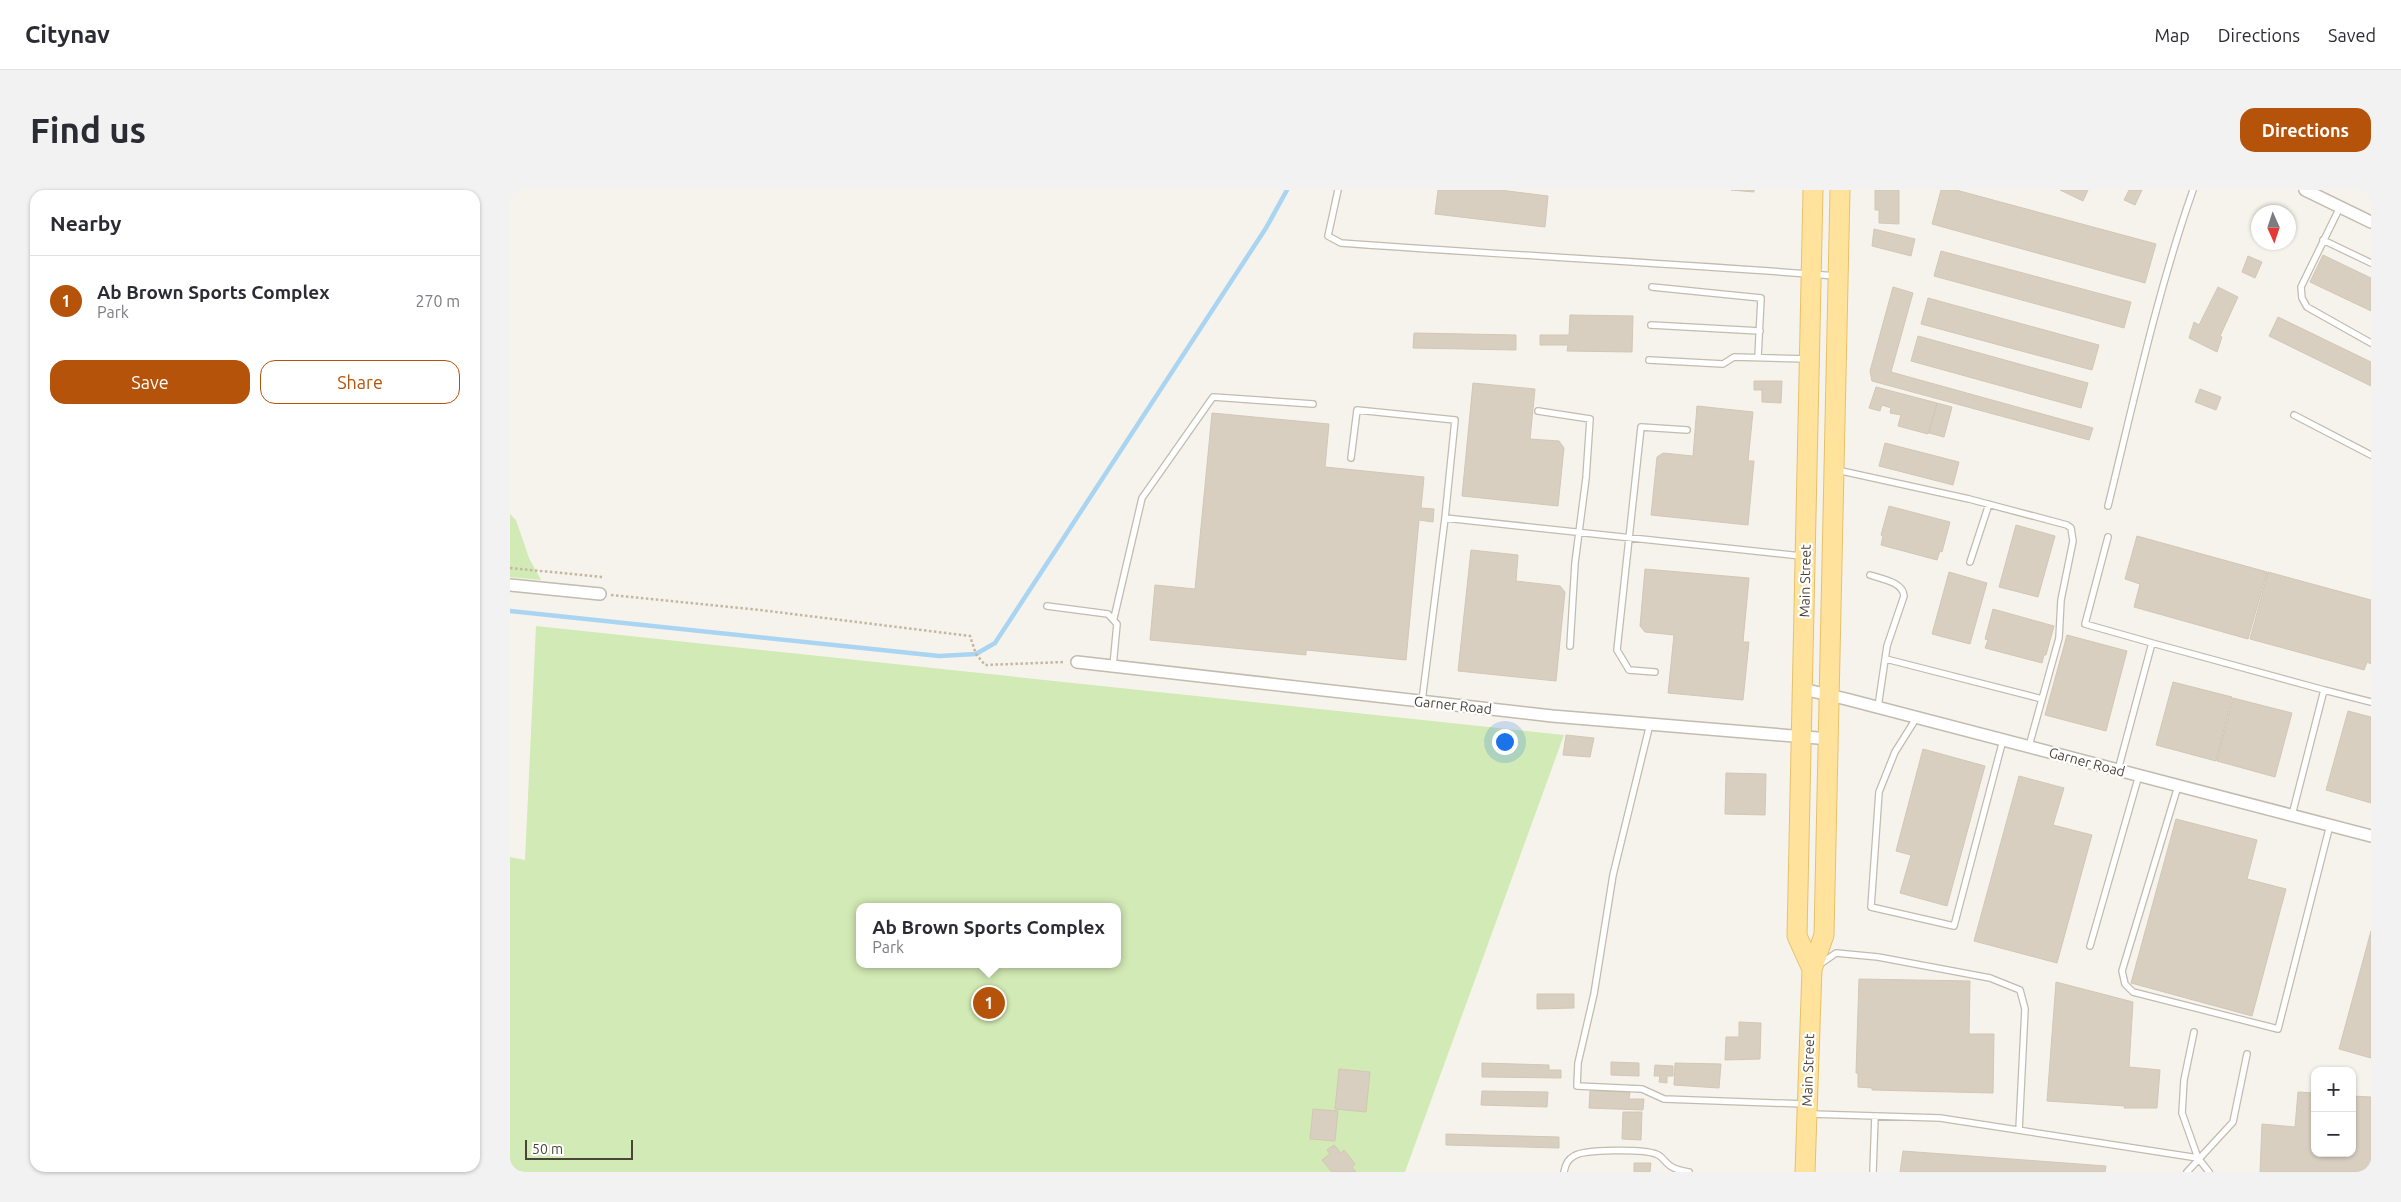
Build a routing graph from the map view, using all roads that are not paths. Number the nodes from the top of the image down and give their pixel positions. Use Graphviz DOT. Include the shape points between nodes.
graph roads {
  1 [pos="1338,190"];
  2 [pos="1813,190"];
  3 [pos="1840,190"];
  4 [pos="2193,190"];
  5 [pos="2305,190"];
  6 [pos="2340,207"];
  7 [pos="2371,222"];
  8 [pos="2323,240"];
  9 [pos="2371,263"];
  10 [pos="1812,274"];
  11 [pos="1839,276"];
  12 [pos="1652,287"];
  13 [pos="1651,325"];
  14 [pos="1760,331"];
  15 [pos="2371,343"];
  16 [pos="1758,357"];
  17 [pos="1810,359"];
  18 [pos="1649,360"];
  19 [pos="1313,404"];
  20 [pos="1538,411"];
  21 [pos="2294,415"];
  22 [pos="1687,430"];
  23 [pos="2371,455"];
  24 [pos="1351,458"];
  25 [pos="1834,469"];
  26 [pos="1989,504"];
  27 [pos="2108,506"];
  28 [pos="1445,518"];
  29 [pos="1580,532"];
  30 [pos="1630,537"];
  31 [pos="2108,537"];
  32 [pos="1806,556"];
  33 [pos="1970,562"];
  34 [pos="1870,575"];
  35 [pos="510,585"];
  36 [pos="600,594"];
  37 [pos="1047,606"];
  38 [pos="1114,618"];
  39 [pos="2152,643"];
  40 [pos="1570,646"];
  41 [pos="1886,659"];
  42 [pos="1077,662"];
  43 [pos="1113,666"];
  44 [pos="1655,672"];
  45 [pos="1803,689"];
  46 [pos="2324,690"];
  47 [pos="1829,694"];
  48 [pos="2042,699"];
  49 [pos="1422,701"];
  50 [pos="2371,702"];
  51 [pos="1878,707"];
  52 [pos="1916,717"];
  53 [pos="1650,724"];
  54 [pos="1802,737"];
  55 [pos="1830,739"];
  56 [pos="2003,740"];
  57 [pos="2029,746"];
  58 [pos="2118,770"];
  59 [pos="2139,775"];
  60 [pos="2178,786"];
  61 [pos="2292,815"];
  62 [pos="2330,825"];
  63 [pos="2371,836"];
  64 [pos="2090,946"];
  65 [pos="1812,969"];
  66 [pos="2194,1032"];
  67 [pos="2247,1054"];
  68 [pos="1806,1109"];
  69 [pos="1875,1116"];
  70 [pos="2019,1130"];
  71 [pos="2198,1158"];
  72 [pos="1564,1172"];
  73 [pos="1689,1172"];
  74 [pos="1805,1172"];
  75 [pos="1873,1172"];
  76 [pos="2187,1172"];
  77 [pos="2209,1172"];
  1 -- 10 [label="lane" via="1328,236 1341,243"];
  2 -- 10 [label="main road, Main Street"];
  3 -- 11 [label="main road, Main Street"];
  4 -- 27 [label="lane" via="2148,344"];
  5 -- 6 [label="street"];
  6 -- 7 [label="street"];
  6 -- 8 [label="lane"];
  8 -- 9 [label="lane"];
  8 -- 15 [label="lane" via="2301,287 2306,307"];
  10 -- 11 [label="lane"];
  10 -- 17 [label="main road, Main Street"];
  11 -- 25 [label="main road, Main Street"];
  12 -- 14 [label="lane" via="1761,298"];
  13 -- 14 [label="lane"];
  14 -- 16 [label="lane"];
  16 -- 17 [label="lane"];
  16 -- 18 [label="lane" via="1734,357 1723,364"];
  17 -- 32 [label="main road, Main Street"];
  19 -- 38 [label="lane" via="1213,396 1142,498"];
  20 -- 29 [label="lane" via="1590,418"];
  21 -- 23 [label="lane"];
  22 -- 30 [label="lane" via="1641,427"];
  24 -- 28 [label="lane" via="1357,410 1455,420"];
  25 -- 26 [label="lane"];
  25 -- 47 [label="main road, Main Street"];
  26 -- 33 [label="lane"];
  26 -- 48 [label="lane" via="2067,525 2073,534 2061,600 2060,632"];
  28 -- 29 [label="lane"];
  28 -- 49 [label="lane"];
  29 -- 30 [label="lane"];
  29 -- 40 [label="lane"];
  30 -- 32 [label="lane"];
  30 -- 44 [label="lane" via="1617,650 1629,670"];
  31 -- 39 [label="lane" via="2085,624"];
  32 -- 45 [label="main road, Main Street"];
  34 -- 41 [label="lane" via="1901,586 1904,591"];
  35 -- 36 [label="street"];
  37 -- 38 [label="lane" via="1108,614"];
  38 -- 43 [label="lane" via="1117,624"];
  39 -- 46 [label="lane"];
  39 -- 58 [label="lane"];
  41 -- 48 [label="lane"];
  41 -- 51 [label="lane"];
  42 -- 43 [label="street, Garner Road"];
  43 -- 49 [label="street, Garner Road"];
  45 -- 47 [label="street, Garner Road"];
  45 -- 54 [label="main road, Main Street"];
  46 -- 50 [label="lane"];
  46 -- 61 [label="lane"];
  47 -- 51 [label="street, Garner Road"];
  47 -- 55 [label="main road, Main Street"];
  48 -- 57 [label="lane"];
  49 -- 53 [label="street, Garner Road"];
  51 -- 52 [label="street, Garner Road"];
  52 -- 56 [label="street, Garner Road"];
  52 -- 56 [label="lane" via="1895,752 1879,792 1871,907 1954,926"];
  53 -- 54 [label="street, Garner Road"];
  53 -- 68 [label="lane" via="1613,875 1594,994 1578,1063 1577,1086 1642,1089 1664,1099"];
  54 -- 55 [label="street, Garner Road"];
  54 -- 65 [label="main road, Main Street" via="1797,936"];
  55 -- 65 [label="main road, Main Street" via="1824,936"];
  56 -- 57 [label="street, Garner Road"];
  57 -- 58 [label="street, Garner Road"];
  58 -- 59 [label="street, Garner Road"];
  59 -- 60 [label="street, Garner Road"];
  59 -- 64 [label="lane"];
  60 -- 61 [label="street, Garner Road"];
  60 -- 62 [label="lane" via="2122,971 2125,984 2133,992 2278,1028"];
  61 -- 62 [label="street, Garner Road"];
  62 -- 63 [label="street, Garner Road"];
  65 -- 68 [label="main road, Main Street"];
  65 -- 70 [label="lane" via="1836,953 1878,957 1990,978 2020,990 2025,1009"];
  66 -- 71 [label="lane" via="2184,1080 2182,1112"];
  67 -- 71 [label="lane" via="2233,1122"];
  68 -- 69 [label="lane"];
  68 -- 74 [label="main road, Main Street"];
  69 -- 70 [label="lane" via="1940,1118"];
  69 -- 75 [label="lane"];
  70 -- 71 [label="lane"];
  71 -- 76 [label="lane"];
  71 -- 77 [label="lane"];
  72 -- 73 [label="lane" via="1574,1155 1648,1151 1659,1154 1674,1168"];
}
